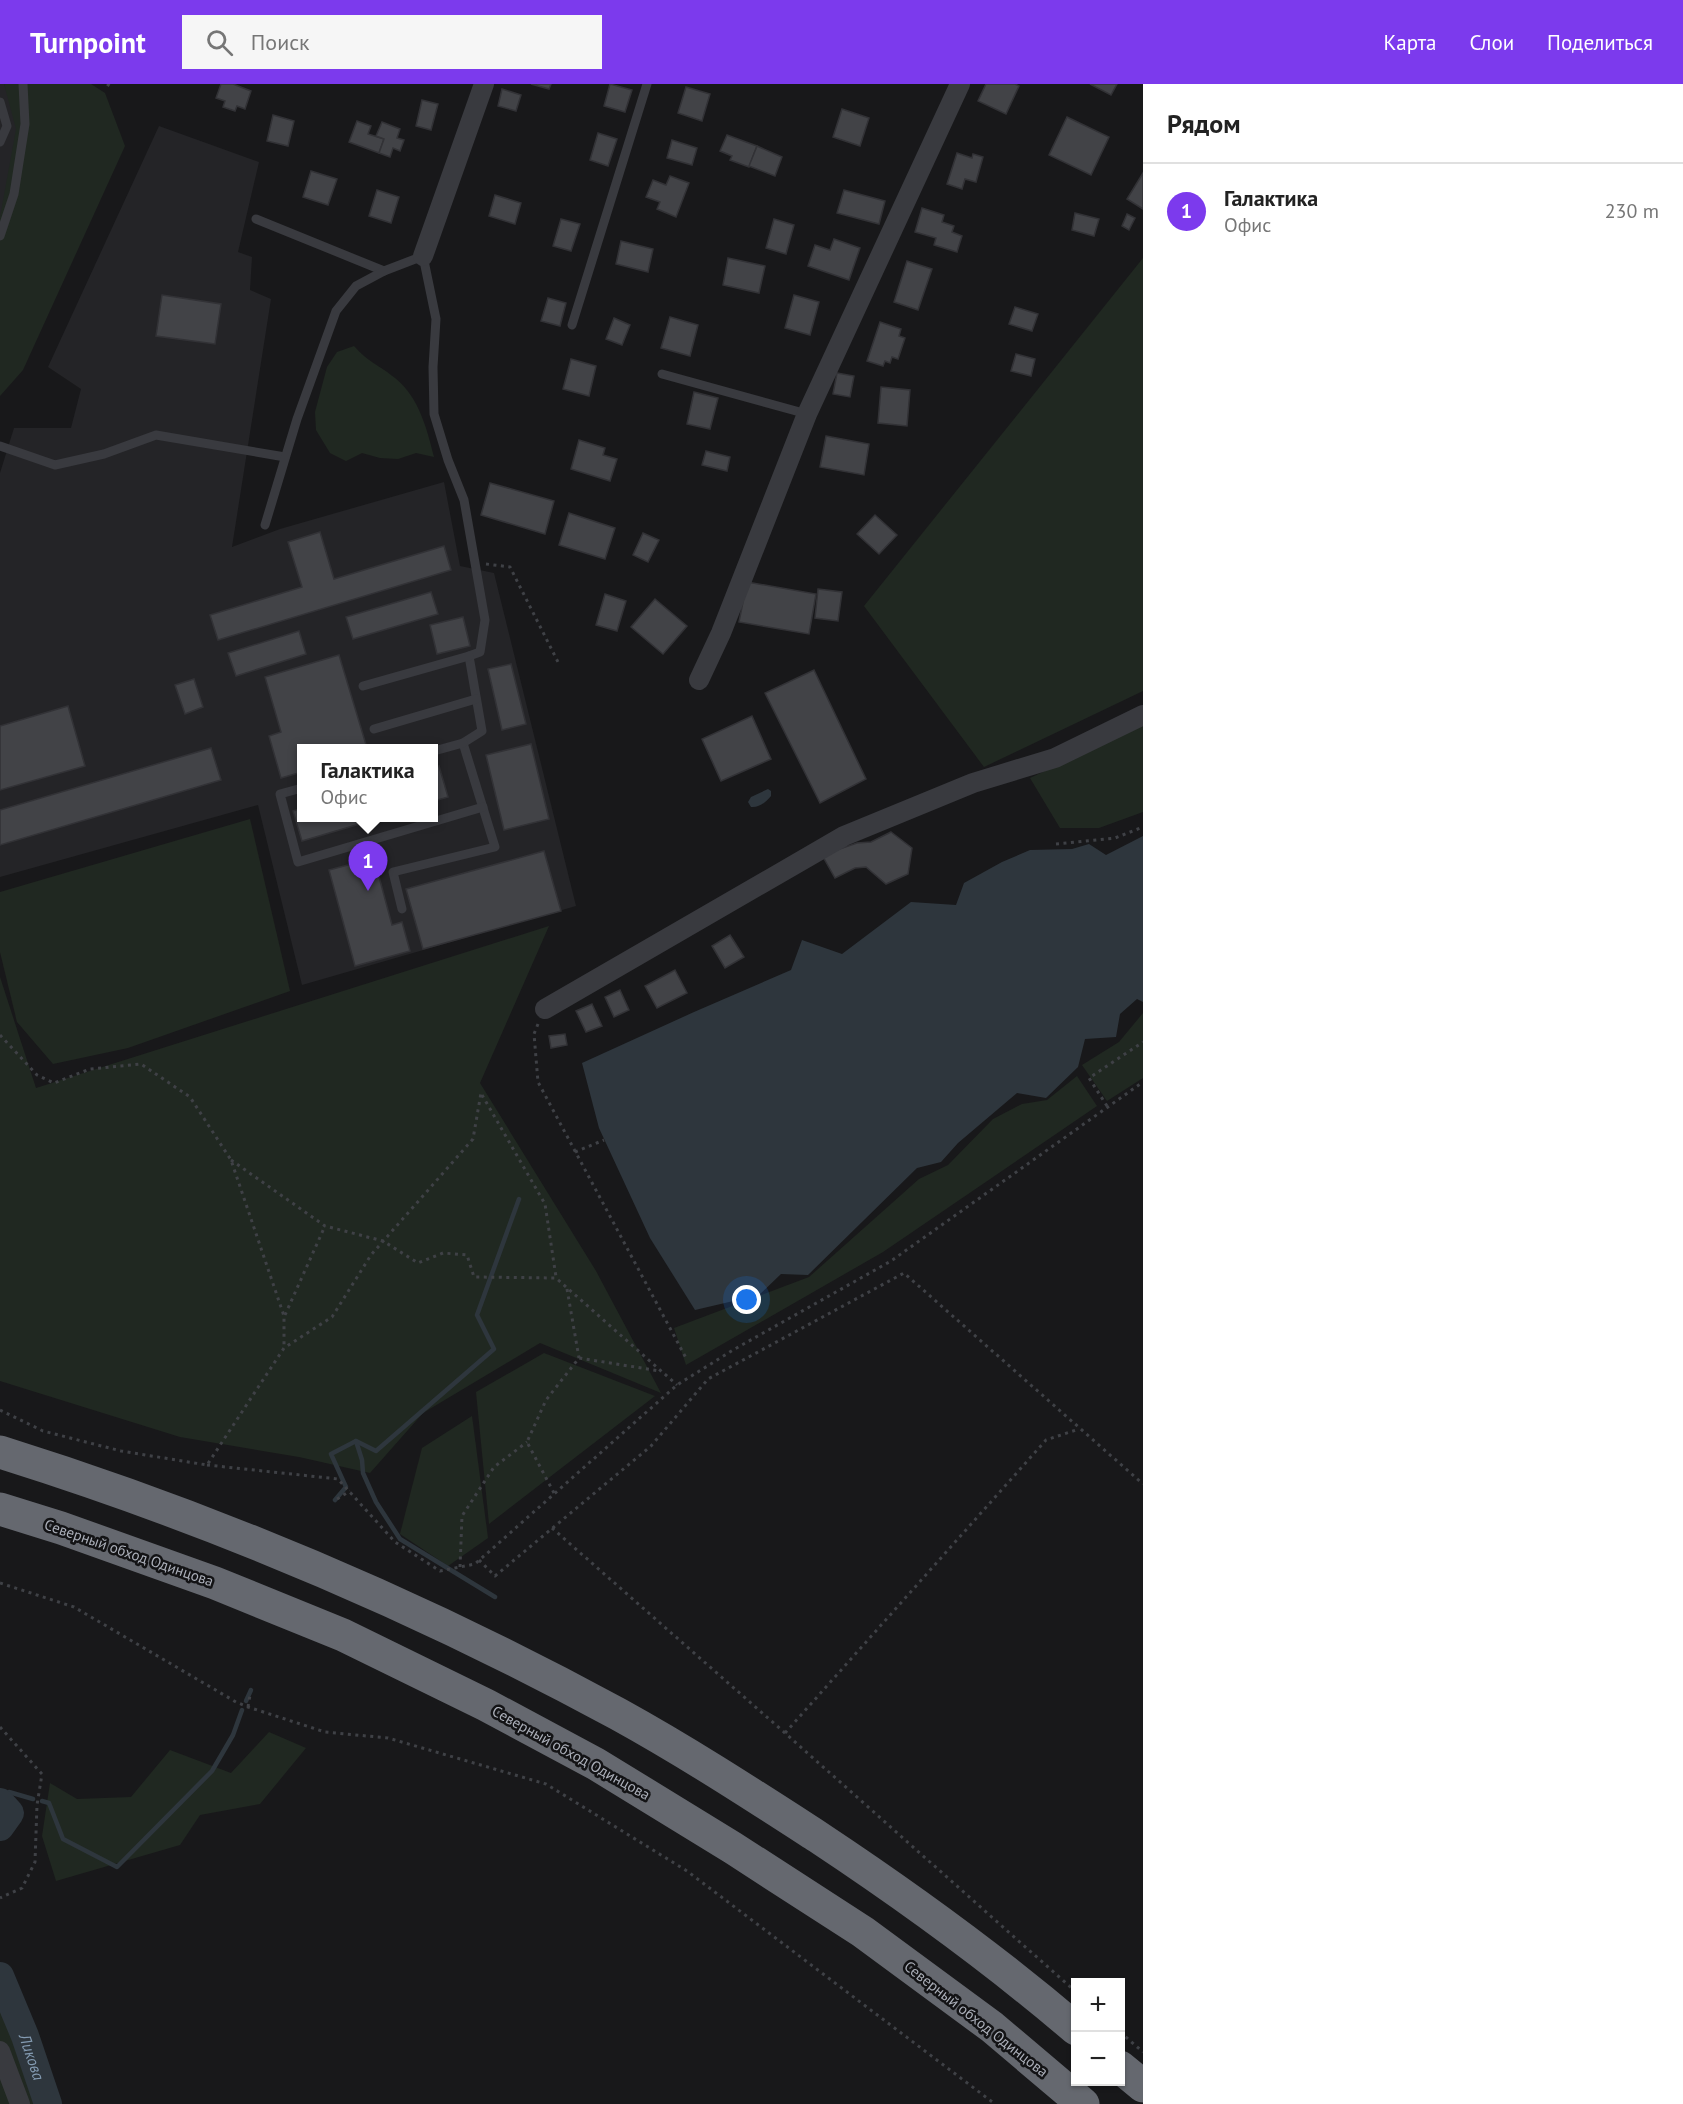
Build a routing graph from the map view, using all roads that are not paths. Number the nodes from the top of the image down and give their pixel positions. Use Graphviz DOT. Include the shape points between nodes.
graph roads {
  1 [pos="23,84"];
  2 [pos="484,84"];
  3 [pos="647,84"];
  4 [pos="960,84"];
  5 [pos="0,102"];
  6 [pos="0,142"];
  7 [pos="256,219"];
  8 [pos="0,236"];
  9 [pos="423,256"];
  10 [pos="384,271"];
  11 [pos="572,325"];
  12 [pos="662,374"];
  13 [pos="807,414"];
  14 [pos="0,446"];
  15 [pos="285,458"];
  16 [pos="266,525"];
  17 [pos="469,656"];
  18 [pos="699,680"];
  19 [pos="363,686"];
  20 [pos="476,699"];
  21 [pos="1143,715"];
  22 [pos="374,729"];
  23 [pos="463,743"];
  24 [pos="438,750"];
  25 [pos="297,789"];
  26 [pos="483,807"];
  27 [pos="438,820"];
  28 [pos="433,822"];
  29 [pos="402,909"];
  30 [pos="545,1009"];
  31 [pos="0,1452"];
  32 [pos="0,1509"];
  33 [pos="1071,2025"];
  34 [pos="0,2051"];
  35 [pos="1125,2071"];
  36 [pos="1143,2086"];
  37 [pos="20,2104"];
  38 [pos="1083,2104"];
  1 -- 8 [label="lane" via="25,124 14,194"];
  2 -- 9 [label="street"];
  3 -- 11 [label="lane"];
  4 -- 13 [label="street"];
  5 -- 6 [label="lane" via="7,126"];
  7 -- 10 [label="lane"];
  9 -- 10 [label="lane"];
  9 -- 17 [label="lane" via="436,319 434,414 464,500 485,620 480,652"];
  10 -- 15 [label="lane" via="356,286 336,311"];
  12 -- 13 [label="lane"];
  13 -- 18 [label="street"];
  14 -- 15 [label="lane" via="55,465 104,454 156,435"];
  15 -- 16 [label="lane"];
  17 -- 19 [label="lane"];
  17 -- 20 [label="lane"];
  20 -- 22 [label="lane"];
  20 -- 23 [label="lane" via="483,731"];
  21 -- 30 [label="street" via="1055,758 973,783 844,836"];
  23 -- 24 [label="lane"];
  23 -- 26 [label="lane"];
  25 -- 28 [label="lane" via="280,794 298,862"];
  26 -- 27 [label="lane"];
  26 -- 29 [label="lane" via="495,848 393,872"];
  31 -- 33 [label="highway" via="230,1532 364,1588 620,1715 760,1799 892,1887"];
  32 -- 38 [label="highway, Северный обход Одинцова" via="215,1583 343,1635 596,1764 863,1932 992,2027"];
  34 -- 37 [label="street"];
  35 -- 36 [label="highway"];
}
